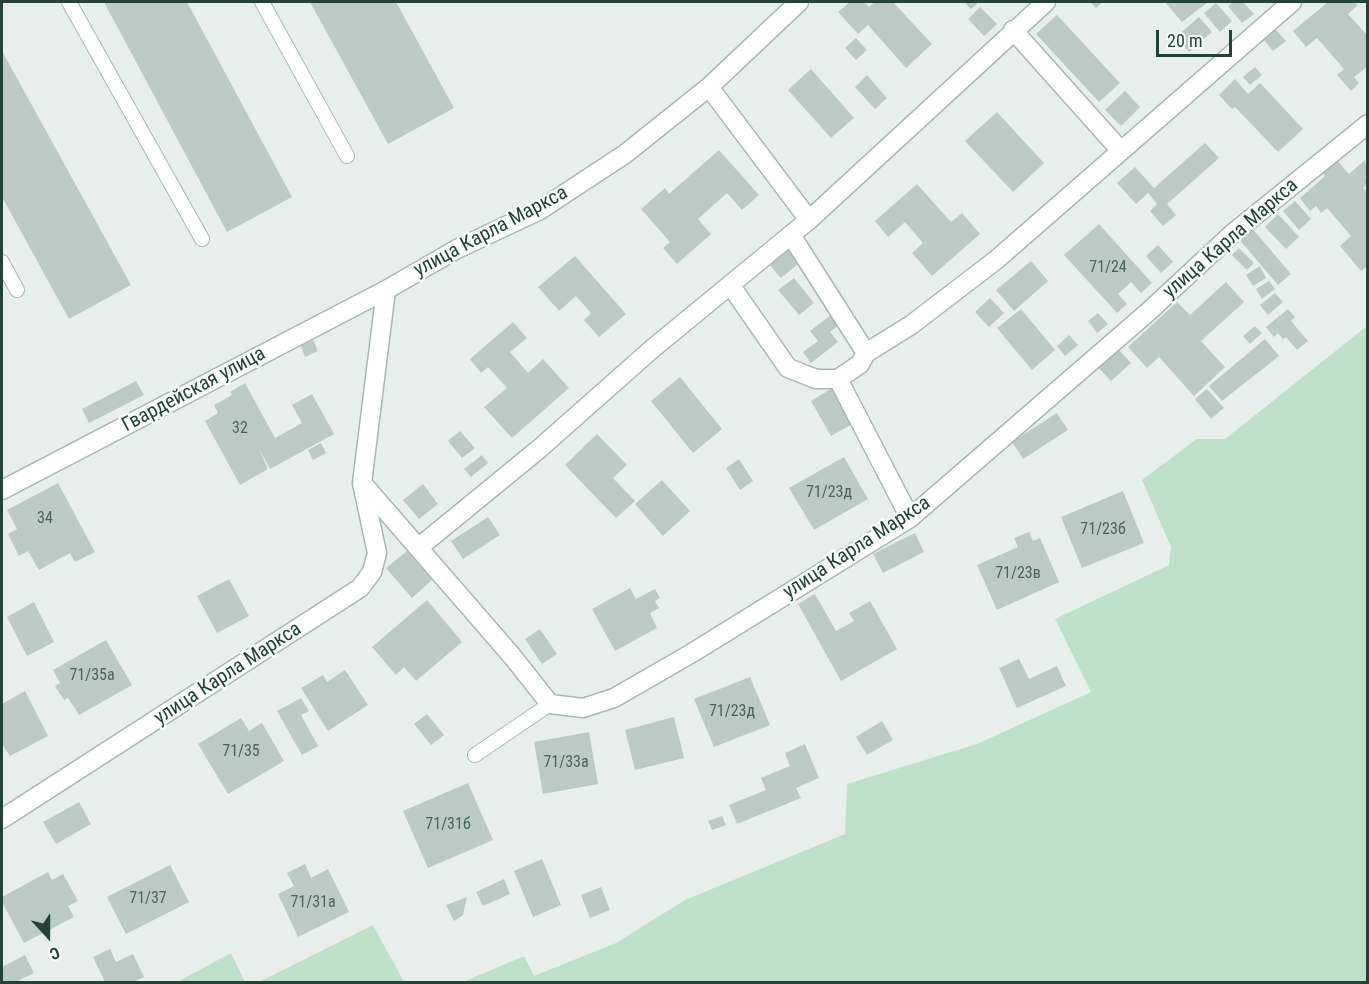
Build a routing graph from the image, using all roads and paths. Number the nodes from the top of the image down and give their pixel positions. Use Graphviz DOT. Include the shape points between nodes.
graph roads {
  1 [pos="69,2"];
  2 [pos="262,2"];
  3 [pos="799,2"];
  4 [pos="1046,2"];
  5 [pos="1292,2"];
  6 [pos="1013,30"];
  7 [pos="709,87"];
  8 [pos="1368,124"];
  9 [pos="1121,152"];
  10 [pos="347,156"];
  11 [pos="809,220"];
  12 [pos="791,235"];
  13 [pos="202,239"];
  14 [pos="2,262"];
  15 [pos="731,286"];
  16 [pos="17,290"];
  17 [pos="386,290"];
  18 [pos="866,353"];
  19 [pos="838,379"];
  20 [pos="362,483"];
  21 [pos="2,490"];
  22 [pos="910,518"];
  23 [pos="418,548"];
  24 [pos="550,704"];
  25 [pos="475,755"];
  26 [pos="2,819"];
  1 -- 13 [label="lane"];
  2 -- 10 [label="lane"];
  3 -- 7 [label="street, улица Карла Маркса"];
  4 -- 6 [label="street"];
  5 -- 9 [label="street"];
  6 -- 9 [label="street"];
  6 -- 11 [label="street"];
  7 -- 11 [label="street"];
  7 -- 17 [label="street, улица Карла Маркса" via="625,154 540,210 457,249"];
  8 -- 22 [label="street, улица Карла Маркса" via="1232,234 1147,313"];
  9 -- 18 [label="street" via="996,260 911,325"];
  11 -- 12 [label="street"];
  12 -- 15 [label="street"];
  12 -- 18 [label="street"];
  14 -- 16 [label="lane"];
  15 -- 19 [label="street" via="788,368 816,380"];
  15 -- 23 [label="street"];
  17 -- 20 [label="street, улица Карла Маркса"];
  17 -- 21 [label="street, Гвардейская улица"];
  18 -- 19 [label="street" via="860,364"];
  19 -- 22 [label="street"];
  20 -- 23 [label="street"];
  20 -- 26 [label="street, улица Карла Маркса" via="377,553 372,572 360,588"];
  22 -- 24 [label="street, улица Карла Маркса" via="614,698 583,708"];
  23 -- 24 [label="street"];
  24 -- 25 [label="lane"];
}
